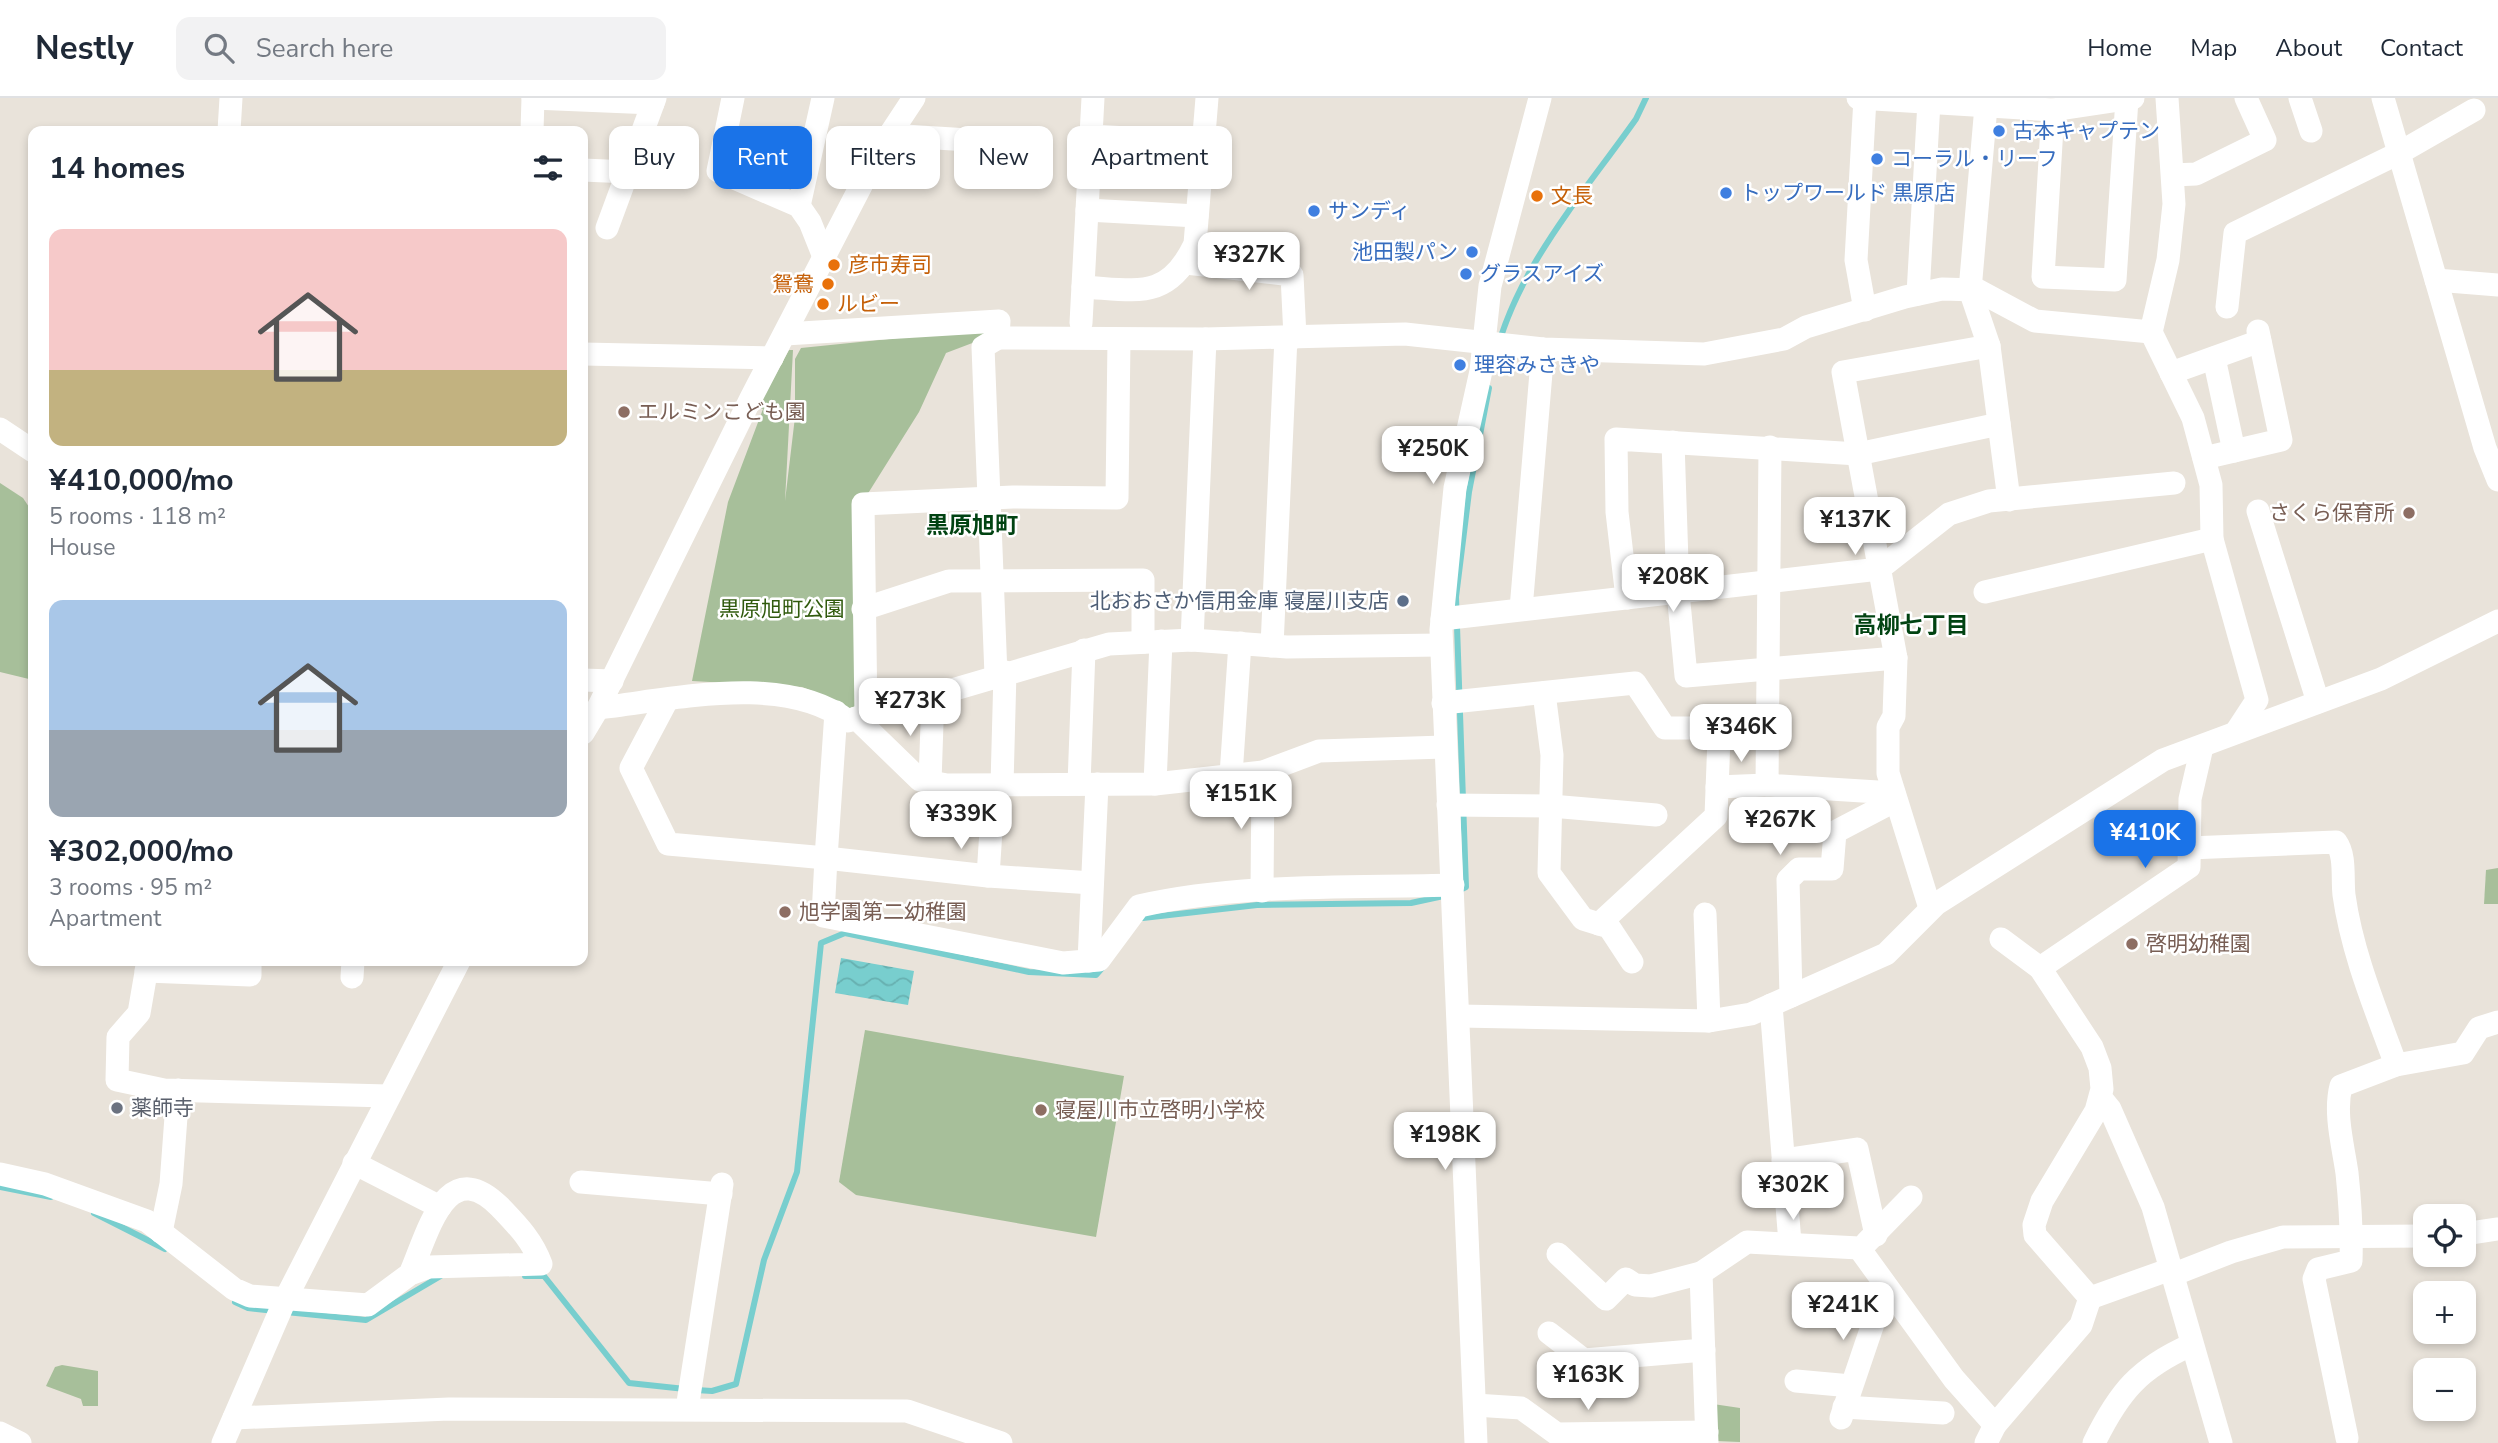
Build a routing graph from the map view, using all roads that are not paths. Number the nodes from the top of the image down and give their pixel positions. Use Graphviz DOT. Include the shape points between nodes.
graph roads {
  1 [pos="230,98"];
  2 [pos="533,98"];
  3 [pos="733,98"];
  4 [pos="824,98"];
  5 [pos="914,98"];
  6 [pos="1093,98"];
  7 [pos="1207,98"];
  8 [pos="1540,98"];
  9 [pos="1858,98"];
  10 [pos="1865,98"];
  11 [pos="2167,98"];
  12 [pos="2246,98"];
  13 [pos="2300,98"];
  14 [pos="2383,98"];
  15 [pos="2130,99"];
  16 [pos="654,101"];
  17 [pos="1929,102"];
  18 [pos="1986,106"];
  19 [pos="2053,110"];
  20 [pos="2474,110"];
  21 [pos="229,126"];
  22 [pos="532,126"];
  23 [pos="645,126"];
  24 [pos="895,126"];
  25 [pos="1092,126"];
  26 [pos="1204,126"];
  27 [pos="2311,131"];
  28 [pos="2399,153"];
  29 [pos="588,170"];
  30 [pos="609,171"];
  31 [pos="2173,175"];
  32 [pos="622,189"];
  33 [pos="860,189"];
  34 [pos="1088,189"];
  35 [pos="1199,189"];
  36 [pos="799,206"];
  37 [pos="1087,210"];
  38 [pos="1197,216"];
  39 [pos="607,228"];
  40 [pos="824,257"];
  41 [pos="1186,262"];
  42 [pos="2436,280"];
  43 [pos="2498,285"];
  44 [pos="1083,287"];
  45 [pos="1970,290"];
  46 [pos="1918,294"];
  47 [pos="2227,307"];
  48 [pos="1865,310"];
  49 [pos="1081,323"];
  50 [pos="2151,332"];
  51 [pos="785,334"];
  52 [pos="1290,337"];
  53 [pos="998,338"];
  54 [pos="1119,339"];
  55 [pos="1205,339"];
  56 [pos="1493,343"];
  57 [pos="1989,346"];
  58 [pos="1543,349"];
  59 [pos="588,354"];
  60 [pos="772,358"];
  61 [pos="2214,358"];
  62 [pos="2171,373"];
  63 [pos="1999,424"];
  64 [pos="0,429"];
  65 [pos="1673,442"];
  66 [pos="1770,447"];
  67 [pos="28,448"];
  68 [pos="2234,451"];
  69 [pos="1858,454"];
  70 [pos="2204,458"];
  71 [pos="2498,480"];
  72 [pos="2174,484"];
  73 [pos="991,498"];
  74 [pos="2009,500"];
  75 [pos="2258,511"];
  76 [pos="2212,539"];
  77 [pos="1879,569"];
  78 [pos="990,580"];
  79 [pos="1768,581"];
  80 [pos="1678,592"];
  81 [pos="1984,592"];
  82 [pos="1627,598"];
  83 [pos="863,609"];
  84 [pos="1521,610"];
  85 [pos="1452,618"];
  86 [pos="2498,621"];
  87 [pos="1192,640"];
  88 [pos="1152,642"];
  89 [pos="1240,643"];
  90 [pos="1441,645"];
  91 [pos="1272,646"];
  92 [pos="1084,650"];
  93 [pos="1896,658"];
  94 [pos="1768,670"];
  95 [pos="1001,674"];
  96 [pos="588,680"];
  97 [pos="612,681"];
  98 [pos="1544,693"];
  99 [pos="933,694"];
  100 [pos="667,700"];
  101 [pos="1455,702"];
  102 [pos="2318,702"];
  103 [pos="598,708"];
  104 [pos="853,715"];
  105 [pos="588,725"];
  106 [pos="2236,732"];
  107 [pos="1444,747"];
  108 [pos="2202,747"];
  109 [pos="1263,772"];
  110 [pos="1231,775"];
  111 [pos="930,782"];
  112 [pos="1088,784"];
  113 [pos="1154,784"];
  114 [pos="998,785"];
  115 [pos="1767,785"];
  116 [pos="1717,787"];
  117 [pos="1895,796"];
  118 [pos="1459,805"];
  119 [pos="1551,806"];
  120 [pos="1656,815"];
  121 [pos="2189,848"];
  122 [pos="826,858"];
  123 [pos="988,876"];
  124 [pos="1092,883"];
  125 [pos="1262,891"];
  126 [pos="1453,891"];
  127 [pos="1930,908"];
  128 [pos="1705,915"];
  129 [pos="1599,924"];
  130 [pos="2001,939"];
  131 [pos="1089,961"];
  132 [pos="1632,962"];
  133 [pos="147,966"];
  134 [pos="250,966"];
  135 [pos="456,966"];
  136 [pos="2040,968"];
  137 [pos="1781,1000"];
  138 [pos="1459,1016"];
  139 [pos="1709,1021"];
  140 [pos="2498,1021"];
  141 [pos="2396,1065"];
  142 [pos="178,1090"];
  143 [pos="388,1096"];
  144 [pos="2101,1098"];
  145 [pos="1783,1160"];
  146 [pos="354,1163"];
  147 [pos="0,1174"];
  148 [pos="581,1182"];
  149 [pos="1911,1197"];
  150 [pos="440,1207"];
  151 [pos="2498,1229"];
  152 [pos="162,1232"];
  153 [pos="2476,1232"];
  154 [pos="2352,1236"];
  155 [pos="2413,1236"];
  156 [pos="2476,1236"];
  157 [pos="1868,1241"];
  158 [pos="1790,1243"];
  159 [pos="2498,1245"];
  160 [pos="1558,1254"];
  161 [pos="2172,1272"];
  162 [pos="1701,1273"];
  163 [pos="410,1274"];
  164 [pos="1892,1294"];
  165 [pos="2090,1298"];
  166 [pos="282,1308"];
  167 [pos="1549,1333"];
  168 [pos="2191,1345"];
  169 [pos="1704,1350"];
  170 [pos="1797,1381"];
  171 [pos="689,1397"];
  172 [pos="1845,1404"];
  173 [pos="1475,1405"];
  174 [pos="1943,1413"];
  175 [pos="234,1418"];
  176 [pos="0,1433"];
  177 [pos="1991,1434"];
  178 [pos="1707,1438"];
  179 [pos="2347,1438"];
  180 [pos="20,1443"];
  181 [pos="223,1443"];
  182 [pos="1001,1443"];
  183 [pos="1476,1443"];
  184 [pos="2094,1443"];
  185 [pos="2221,1443"];
  1 -- 21 [label="street"];
  2 -- 16 [label="street"];
  2 -- 22 [label="street"];
  3 -- 36 [label="street" via="718,171"];
  4 -- 36 [label="street"];
  5 -- 24 [label="street"];
  6 -- 25 [label="street"];
  7 -- 26 [label="street"];
  8 -- 56 [label="street" via="1490,286"];
  9 -- 10 [label="street"];
  10 -- 17 [label="street"];
  10 -- 48 [label="street" via="1856,260"];
  11 -- 31 [label="street"];
  12 -- 31 [label="street" via="2265,141 2196,174"];
  13 -- 27 [label="street"];
  14 -- 28 [label="street"];
  15 -- 19 [label="street"];
  15 -- 19 [label="street" via="2115,280 2043,277"];
  16 -- 23 [label="street"];
  17 -- 18 [label="street"];
  17 -- 46 [label="street"];
  18 -- 19 [label="street"];
  18 -- 45 [label="street"];
  20 -- 28 [label="street"];
  28 -- 42 [label="street"];
  28 -- 47 [label="street" via="2235,233"];
  29 -- 30 [label="street"];
  31 -- 50 [label="street" via="2168,260"];
  32 -- 39 [label="street"];
  33 -- 40 [label="street"];
  34 -- 37 [label="street"];
  35 -- 38 [label="street"];
  36 -- 40 [label="street"];
  37 -- 38 [label="street"];
  37 -- 44 [label="street"];
  38 -- 41 [label="street" via="1195,244"];
  40 -- 51 [label="street"];
  41 -- 44 [label="street" via="1150,290"];
  41 -- 52 [label="street" via="1292,275"];
  42 -- 43 [label="street"];
  42 -- 71 [label="street"];
  44 -- 49 [label="street"];
  45 -- 46 [label="street"];
  45 -- 50 [label="street" via="2035,321"];
  45 -- 57 [label="street"];
  46 -- 48 [label="street"];
  48 -- 58 [label="street" via="1806,327 1784,339 1704,354"];
  50 -- 62 [label="street"];
  51 -- 53 [label="street" via="999,320"];
  51 -- 60 [label="street"];
  52 -- 55 [label="street"];
  52 -- 56 [label="street" via="1405,334"];
  52 -- 91 [label="street"];
  53 -- 54 [label="street"];
  53 -- 73 [label="street" via="983,347"];
  54 -- 55 [label="street"];
  54 -- 73 [label="street" via="1117,498"];
  55 -- 87 [label="street"];
  56 -- 58 [label="street"];
  56 -- 85 [label="street" via="1455,488"];
  57 -- 63 [label="street"];
  57 -- 69 [label="street" via="1843,372"];
  58 -- 84 [label="street"];
  59 -- 60 [label="street"];
  60 -- 97 [label="street"];
  61 -- 62 [label="street"];
  61 -- 68 [label="street"];
  61 -- 68 [label="street" via="2259,336 2281,440"];
  62 -- 70 [label="street" via="2193,418"];
  63 -- 69 [label="street"];
  63 -- 74 [label="street"];
  64 -- 67 [label="street"];
  65 -- 66 [label="street"];
  65 -- 80 [label="street"];
  65 -- 82 [label="street" via="1616,439"];
  66 -- 69 [label="street"];
  66 -- 79 [label="street"];
  68 -- 70 [label="street"];
  69 -- 77 [label="street"];
  70 -- 76 [label="street" via="2211,485"];
  72 -- 74 [label="street"];
  73 -- 78 [label="street"];
  73 -- 83 [label="street" via="863,504"];
  74 -- 77 [label="street" via="1949,514"];
  75 -- 102 [label="street"];
  76 -- 81 [label="street"];
  76 -- 106 [label="street" via="2257,700"];
  77 -- 79 [label="street"];
  77 -- 93 [label="street"];
  78 -- 83 [label="street" via="949,581"];
  78 -- 88 [label="street" via="1143,580"];
  78 -- 95 [label="street"];
  79 -- 80 [label="street"];
  79 -- 94 [label="street"];
  80 -- 82 [label="street"];
  80 -- 94 [label="street" via="1686,676"];
  82 -- 84 [label="street"];
  83 -- 104 [label="street"];
  84 -- 85 [label="street"];
  85 -- 90 [label="street"];
  86 -- 102 [label="street" via="2381,679"];
  87 -- 88 [label="street"];
  87 -- 89 [label="street"];
  88 -- 92 [label="street"];
  88 -- 113 [label="street"];
  89 -- 91 [label="street"];
  89 -- 110 [label="street"];
  90 -- 91 [label="street"];
  90 -- 101 [label="street"];
  92 -- 95 [label="street"];
  92 -- 112 [label="street"];
  93 -- 94 [label="street"];
  93 -- 117 [label="street" via="1894,716 1887,747"];
  94 -- 115 [label="street"];
  95 -- 99 [label="street"];
  95 -- 114 [label="street"];
  96 -- 97 [label="street"];
  97 -- 103 [label="street"];
  98 -- 101 [label="street"];
  98 -- 116 [label="street" via="1635,683 1665,728 1711,728 1719,738"];
  98 -- 119 [label="street" via="1552,755"];
  99 -- 104 [label="street"];
  99 -- 111 [label="street"];
  100 -- 103 [label="street"];
  100 -- 104 [label="street" via="712,694 787,696"];
  100 -- 122 [label="street" via="631,768 668,844"];
  101 -- 107 [label="street"];
  102 -- 106 [label="street"];
  103 -- 105 [label="street"];
  104 -- 111 [label="street" via="920,780"];
  104 -- 122 [label="street"];
  106 -- 108 [label="street"];
  107 -- 109 [label="street" via="1318,751"];
  107 -- 118 [label="street"];
  108 -- 121 [label="street" via="2190,799"];
  108 -- 127 [label="street" via="2163,760"];
  109 -- 110 [label="street"];
  109 -- 125 [label="street"];
  110 -- 113 [label="street"];
  111 -- 114 [label="street"];
  112 -- 113 [label="street"];
  112 -- 114 [label="street"];
  112 -- 124 [label="street"];
  114 -- 123 [label="street"];
  115 -- 116 [label="street"];
  115 -- 117 [label="street"];
  116 -- 129 [label="street" via="1716,816"];
  117 -- 127 [label="street"];
  117 -- 137 [label="street" via="1835,832 1832,869 1798,869 1788,880"];
  118 -- 119 [label="street"];
  118 -- 126 [label="street"];
  119 -- 120 [label="street"];
  119 -- 129 [label="street" via="1549,873 1583,919"];
  121 -- 136 [label="street" via="2189,867"];
  121 -- 141 [label="street" via="2336,842 2341,849 2344,895 2360,964"];
  122 -- 123 [label="street"];
  122 -- 131 [label="street" via="822,916 1063,963"];
  123 -- 124 [label="street"];
  124 -- 131 [label="street"];
  125 -- 126 [label="street"];
  125 -- 131 [label="street" via="1139,906 1100,960"];
  126 -- 138 [label="street"];
  127 -- 137 [label="street" via="1886,954"];
  128 -- 139 [label="street"];
  129 -- 132 [label="street" via="1609,927"];
  130 -- 136 [label="street"];
  133 -- 134 [label="street" via="250,975"];
  133 -- 142 [label="street" via="139,1013 118,1037 117,1080"];
  135 -- 143 [label="street"];
  136 -- 144 [label="street" via="2092,1047 2100,1068"];
  137 -- 139 [label="street" via="1751,1014"];
  137 -- 145 [label="street"];
  138 -- 139 [label="street"];
  138 -- 173 [label="street"];
  140 -- 141 [label="street" via="2479,1028 2463,1052"];
  141 -- 154 [label="street" via="2341,1086 2337,1101"];
  142 -- 143 [label="street"];
  142 -- 152 [label="street" via="171,1184"];
  143 -- 146 [label="street"];
  144 -- 161 [label="street" via="2153,1207"];
  144 -- 165 [label="street" via="2089,1126 2042,1201 2034,1225 2035,1235"];
  145 -- 157 [label="street" via="1857,1149"];
  145 -- 158 [label="street"];
  146 -- 150 [label="street"];
  146 -- 166 [label="street"];
  147 -- 152 [label="street" via="88,1198 147,1221"];
  148 -- 171 [label="street" via="722,1189"];
  149 -- 157 [label="street"];
  150 -- 163 [label="street"];
  150 -- 163 [label="street" via="457,1189 472,1186 485,1192 532,1241 541,1264 429,1267"];
  151 -- 153 [label="street"];
  152 -- 166 [label="street" via="234,1289"];
  154 -- 155 [label="street"];
  154 -- 161 [label="street" via="2283,1237"];
  154 -- 179 [label="street" via="2351,1261 2318,1269 2314,1279"];
  156 -- 159 [label="street"];
  157 -- 158 [label="street"];
  157 -- 164 [label="street"];
  158 -- 162 [label="street" via="1747,1242"];
  160 -- 162 [label="street" via="1606,1299 1626,1279 1651,1286"];
  161 -- 165 [label="street"];
  161 -- 168 [label="street"];
  162 -- 169 [label="street"];
  163 -- 166 [label="street" via="368,1305"];
  164 -- 172 [label="street" via="1878,1309"];
  164 -- 177 [label="street"];
  165 -- 177 [label="street" via="2081,1325"];
  166 -- 175 [label="street"];
  167 -- 169 [label="street" via="1584,1360"];
  168 -- 184 [label="street" via="2158,1359 2133,1380"];
  168 -- 185 [label="street"];
  169 -- 178 [label="street"];
  170 -- 172 [label="street"];
  171 -- 175 [label="street"];
  171 -- 182 [label="street" via="907,1411"];
  172 -- 174 [label="street"];
  173 -- 178 [label="street" via="1521,1408 1557,1434"];
  173 -- 183 [label="street"];
  175 -- 181 [label="street"];
  176 -- 180 [label="street"];
}
